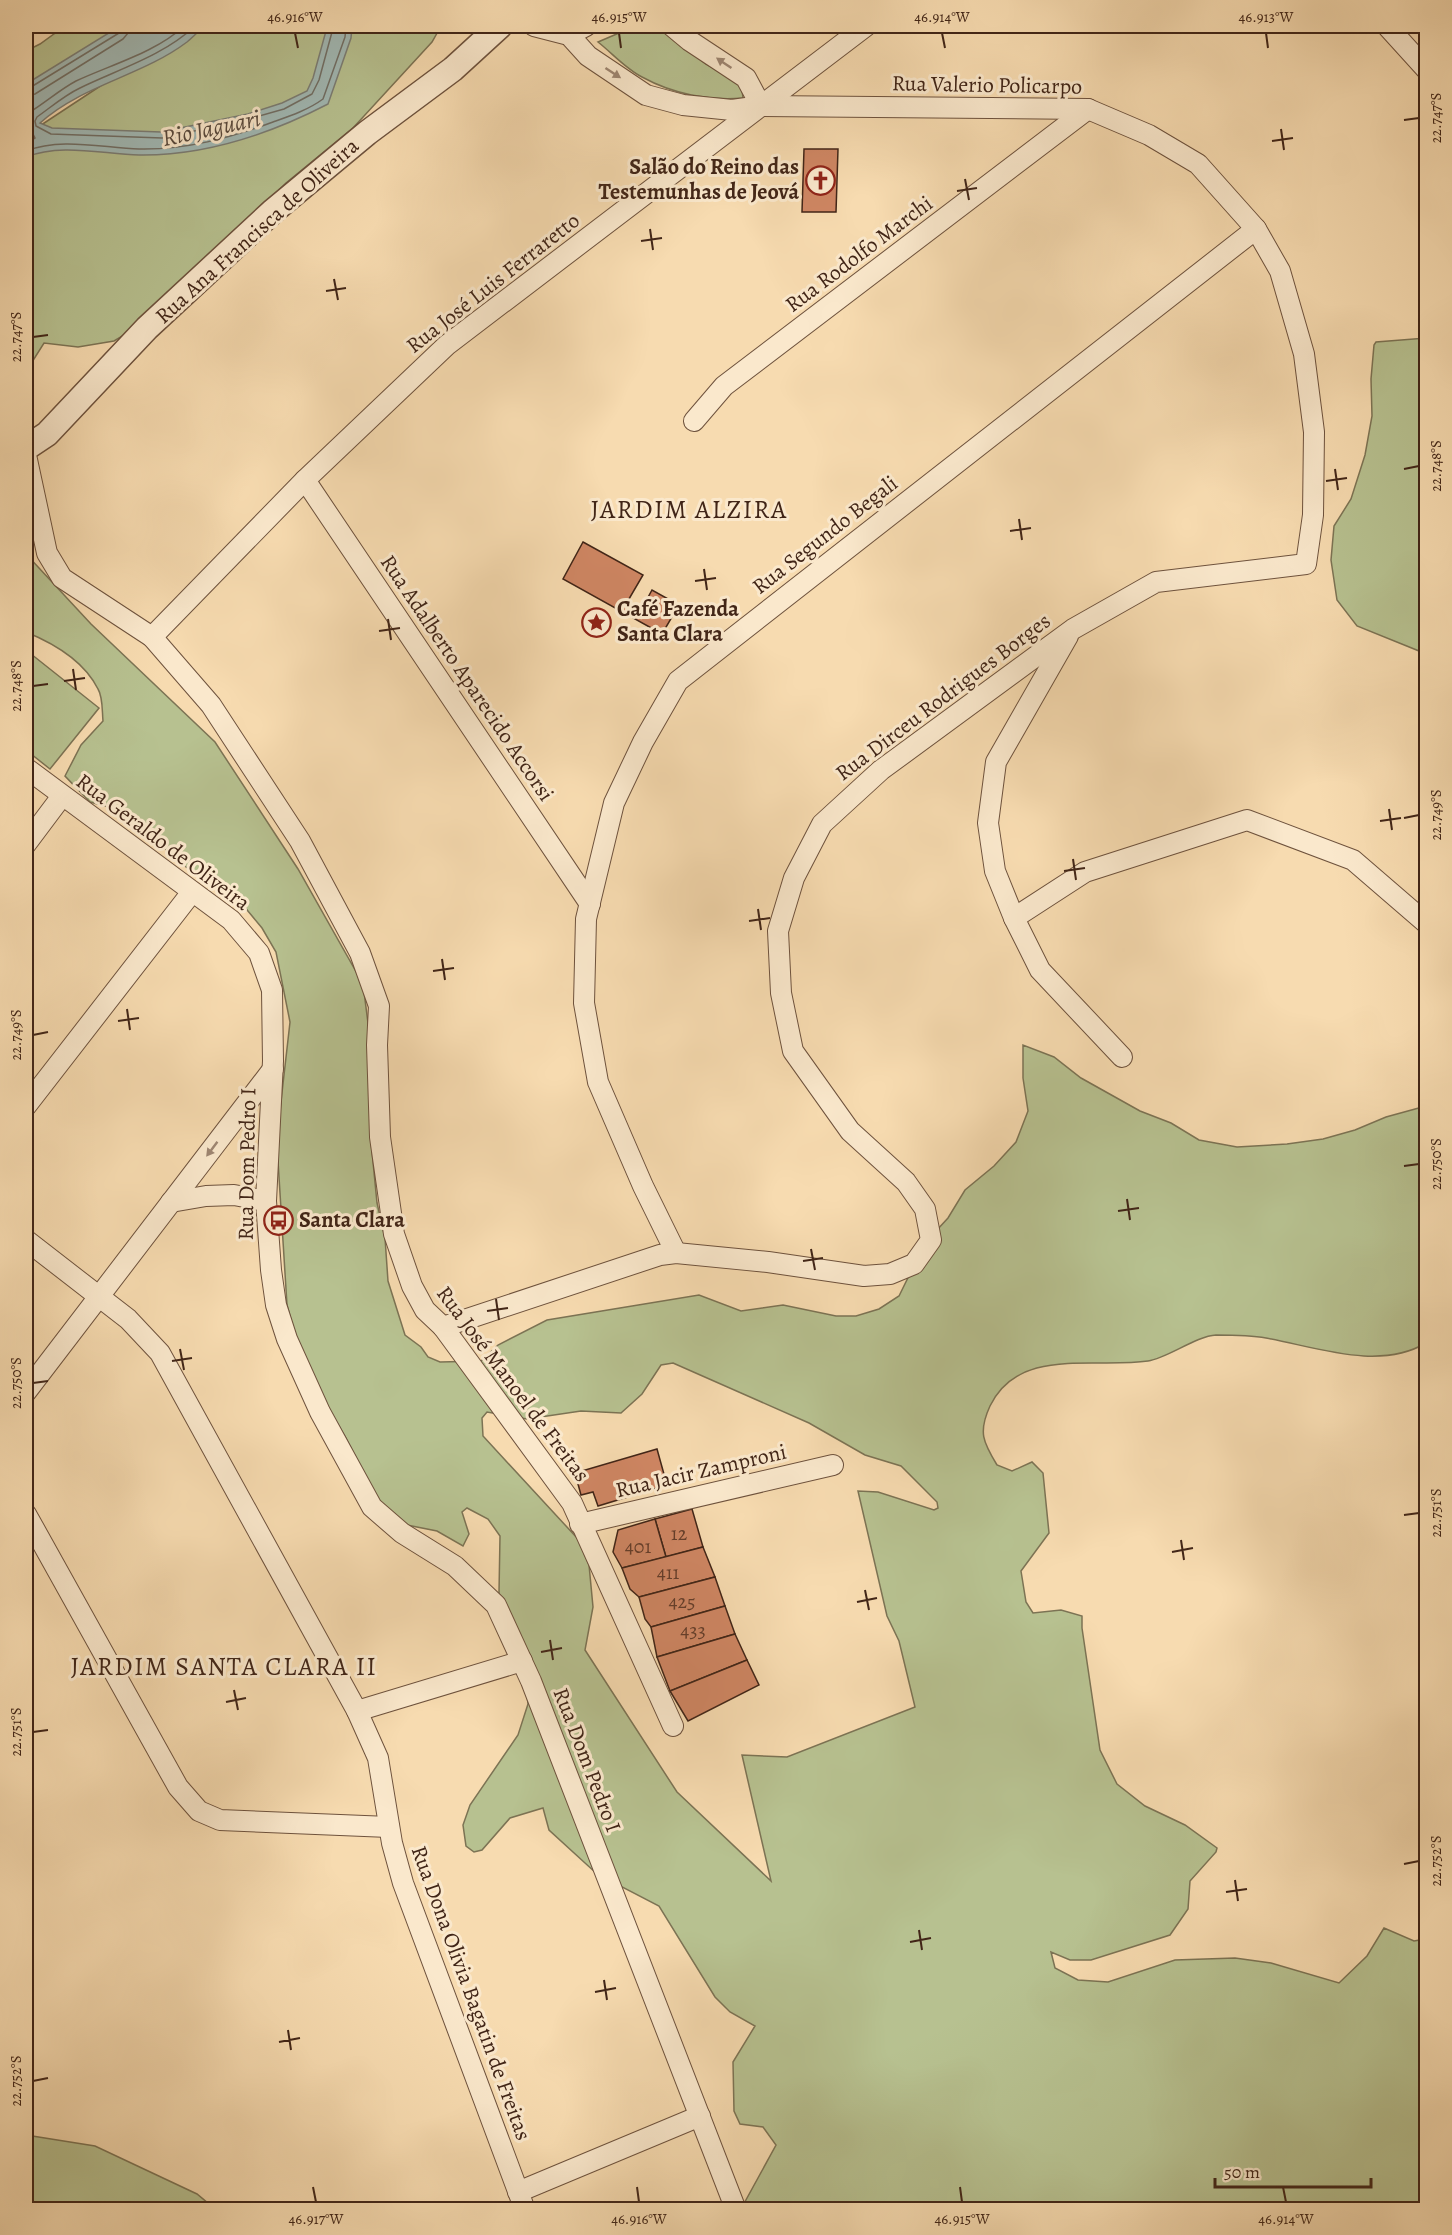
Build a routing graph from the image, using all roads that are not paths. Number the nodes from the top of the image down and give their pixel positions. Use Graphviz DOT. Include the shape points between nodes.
graph roads {
  1 [pos="500,26"];
  2 [pos="534,26"];
  3 [pos="672,26"];
  4 [pos="866,26"];
  5 [pos="1387,26"];
  6 [pos="577,30"];
  7 [pos="1426,69"];
  8 [pos="761,106"];
  9 [pos="1088,109"];
  10 [pos="1256,229"];
  11 [pos="694,421"];
  12 [pos="26,448"];
  13 [pos="26,455"];
  14 [pos="305,480"];
  15 [pos="1306,564"];
  16 [pos="1073,629"];
  17 [pos="152,637"];
  18 [pos="26,768"];
  19 [pos="62,796"];
  20 [pos="26,844"];
  21 [pos="192,892"];
  22 [pos="590,904"];
  23 [pos="1014,918"];
  24 [pos="1426,922"];
  25 [pos="1122,1057"];
  26 [pos="273,1069"];
  27 [pos="26,1106"];
  28 [pos="266,1201"];
  29 [pos="171,1202"];
  30 [pos="26,1240"];
  31 [pos="676,1253"];
  32 [pos="99,1297"];
  33 [pos="443,1327"];
  34 [pos="26,1392"];
  35 [pos="833,1465"];
  36 [pos="26,1514"];
  37 [pos="580,1524"];
  38 [pos="522,1661"];
  39 [pos="357,1711"];
  40 [pos="673,1726"];
  41 [pos="389,1827"];
  42 [pos="700,2116"];
  43 [pos="521,2200"];
  44 [pos="736,2210"];
  1 -- 12 [label="street, Rua Ana Francisca de Oliveira" via="453,69 367,133 272,212 147,328 47,434"];
  2 -- 6 [label="street"];
  8 -- 3 [label="street, one-way" via="746,78"];
  4 -- 8 [label="street, Rua José Luis Ferraretto"];
  5 -- 7 [label="street"];
  6 -- 8 [label="street, Rua Valerio Policarpo, one-way" via="588,56 646,94 683,105 722,110"];
  8 -- 9 [label="street, Rua Valerio Policarpo"];
  8 -- 14 [label="street, Rua José Luis Ferraretto" via="447,345"];
  9 -- 10 [label="street, Rua Valerio Policarpo" via="1149,135 1198,164"];
  9 -- 11 [label="street, Rua Rodolfo Marchi" via="724,387"];
  10 -- 15 [label="street, Rua Valerio Policarpo" via="1280,271 1304,354 1314,432 1313,515"];
  10 -- 22 [label="street, Rua Segundo Begali" via="678,681 614,803"];
  13 -- 17 [label="street, Rua José Manoel de Freitas" via="47,553 62,578"];
  14 -- 17 [label="street, Rua José Luis Ferraretto"];
  14 -- 22 [label="street, Rua Adalberto Aparecido Accorsi"];
  15 -- 16 [label="street, Rua Dirceu Rodrigues Borges" via="1156,582"];
  16 -- 23 [label="street" via="996,762 988,823 995,871"];
  16 -- 31 [label="street, Rua Dirceu Rodrigues Borges" via="881,770 822,824 794,878 778,931 781,993 793,1051 850,1131 906,1182 925,1209 931,1240 914,1264 890,1274 864,1276"];
  17 -- 33 [label="street, Rua José Manoel de Freitas" via="211,705 300,841 360,953 379,1006 380,1137 394,1234 412,1286 425,1310"];
  18 -- 19 [label="street, Rua Geraldo de Oliveira"];
  19 -- 20 [label="street"];
  19 -- 21 [label="street, Rua Geraldo de Oliveira"];
  21 -- 26 [label="street, Rua Geraldo de Oliveira" via="231,920 259,953 272,990"];
  21 -- 27 [label="street"];
  22 -- 31 [label="street, Rua Segundo Begali" via="586,919 584,1003 598,1082"];
  23 -- 24 [label="street" via="1085,872 1247,820 1353,860"];
  23 -- 25 [label="street" via="1040,970"];
  26 -- 28 [label="street, Rua Dom Pedro I"];
  26 -- 29 [label="street, one-way"];
  28 -- 29 [label="street" via="234,1195"];
  28 -- 38 [label="street, Rua Dom Pedro I" via="274,1293 287,1339 320,1412 372,1507 402,1533 455,1566 496,1605"];
  29 -- 32 [label="street"];
  30 -- 32 [label="street, Rua Dona Olivia Bagatin de Freitas"];
  31 -- 33 [label="street"];
  32 -- 34 [label="street"];
  32 -- 39 [label="street, Rua Dona Olivia Bagatin de Freitas" via="128,1319 160,1353"];
  33 -- 37 [label="street, Rua José Manoel de Freitas" via="572,1503"];
  35 -- 37 [label="street, Rua Jacir Zamproni"];
  36 -- 41 [label="street" via="178,1787 199,1811 220,1820"];
  37 -- 40 [label="street, Rua José Manoel de Freitas"];
  38 -- 39 [label="street"];
  38 -- 42 [label="street, Rua Dom Pedro I"];
  39 -- 41 [label="street, Rua Dona Olivia Bagatin de Freitas" via="378,1758"];
  41 -- 43 [label="street, Rua Dona Olivia Bagatin de Freitas" via="403,1883"];
  42 -- 43 [label="street"];
  42 -- 44 [label="street, Rua Dom Pedro I"];
}
